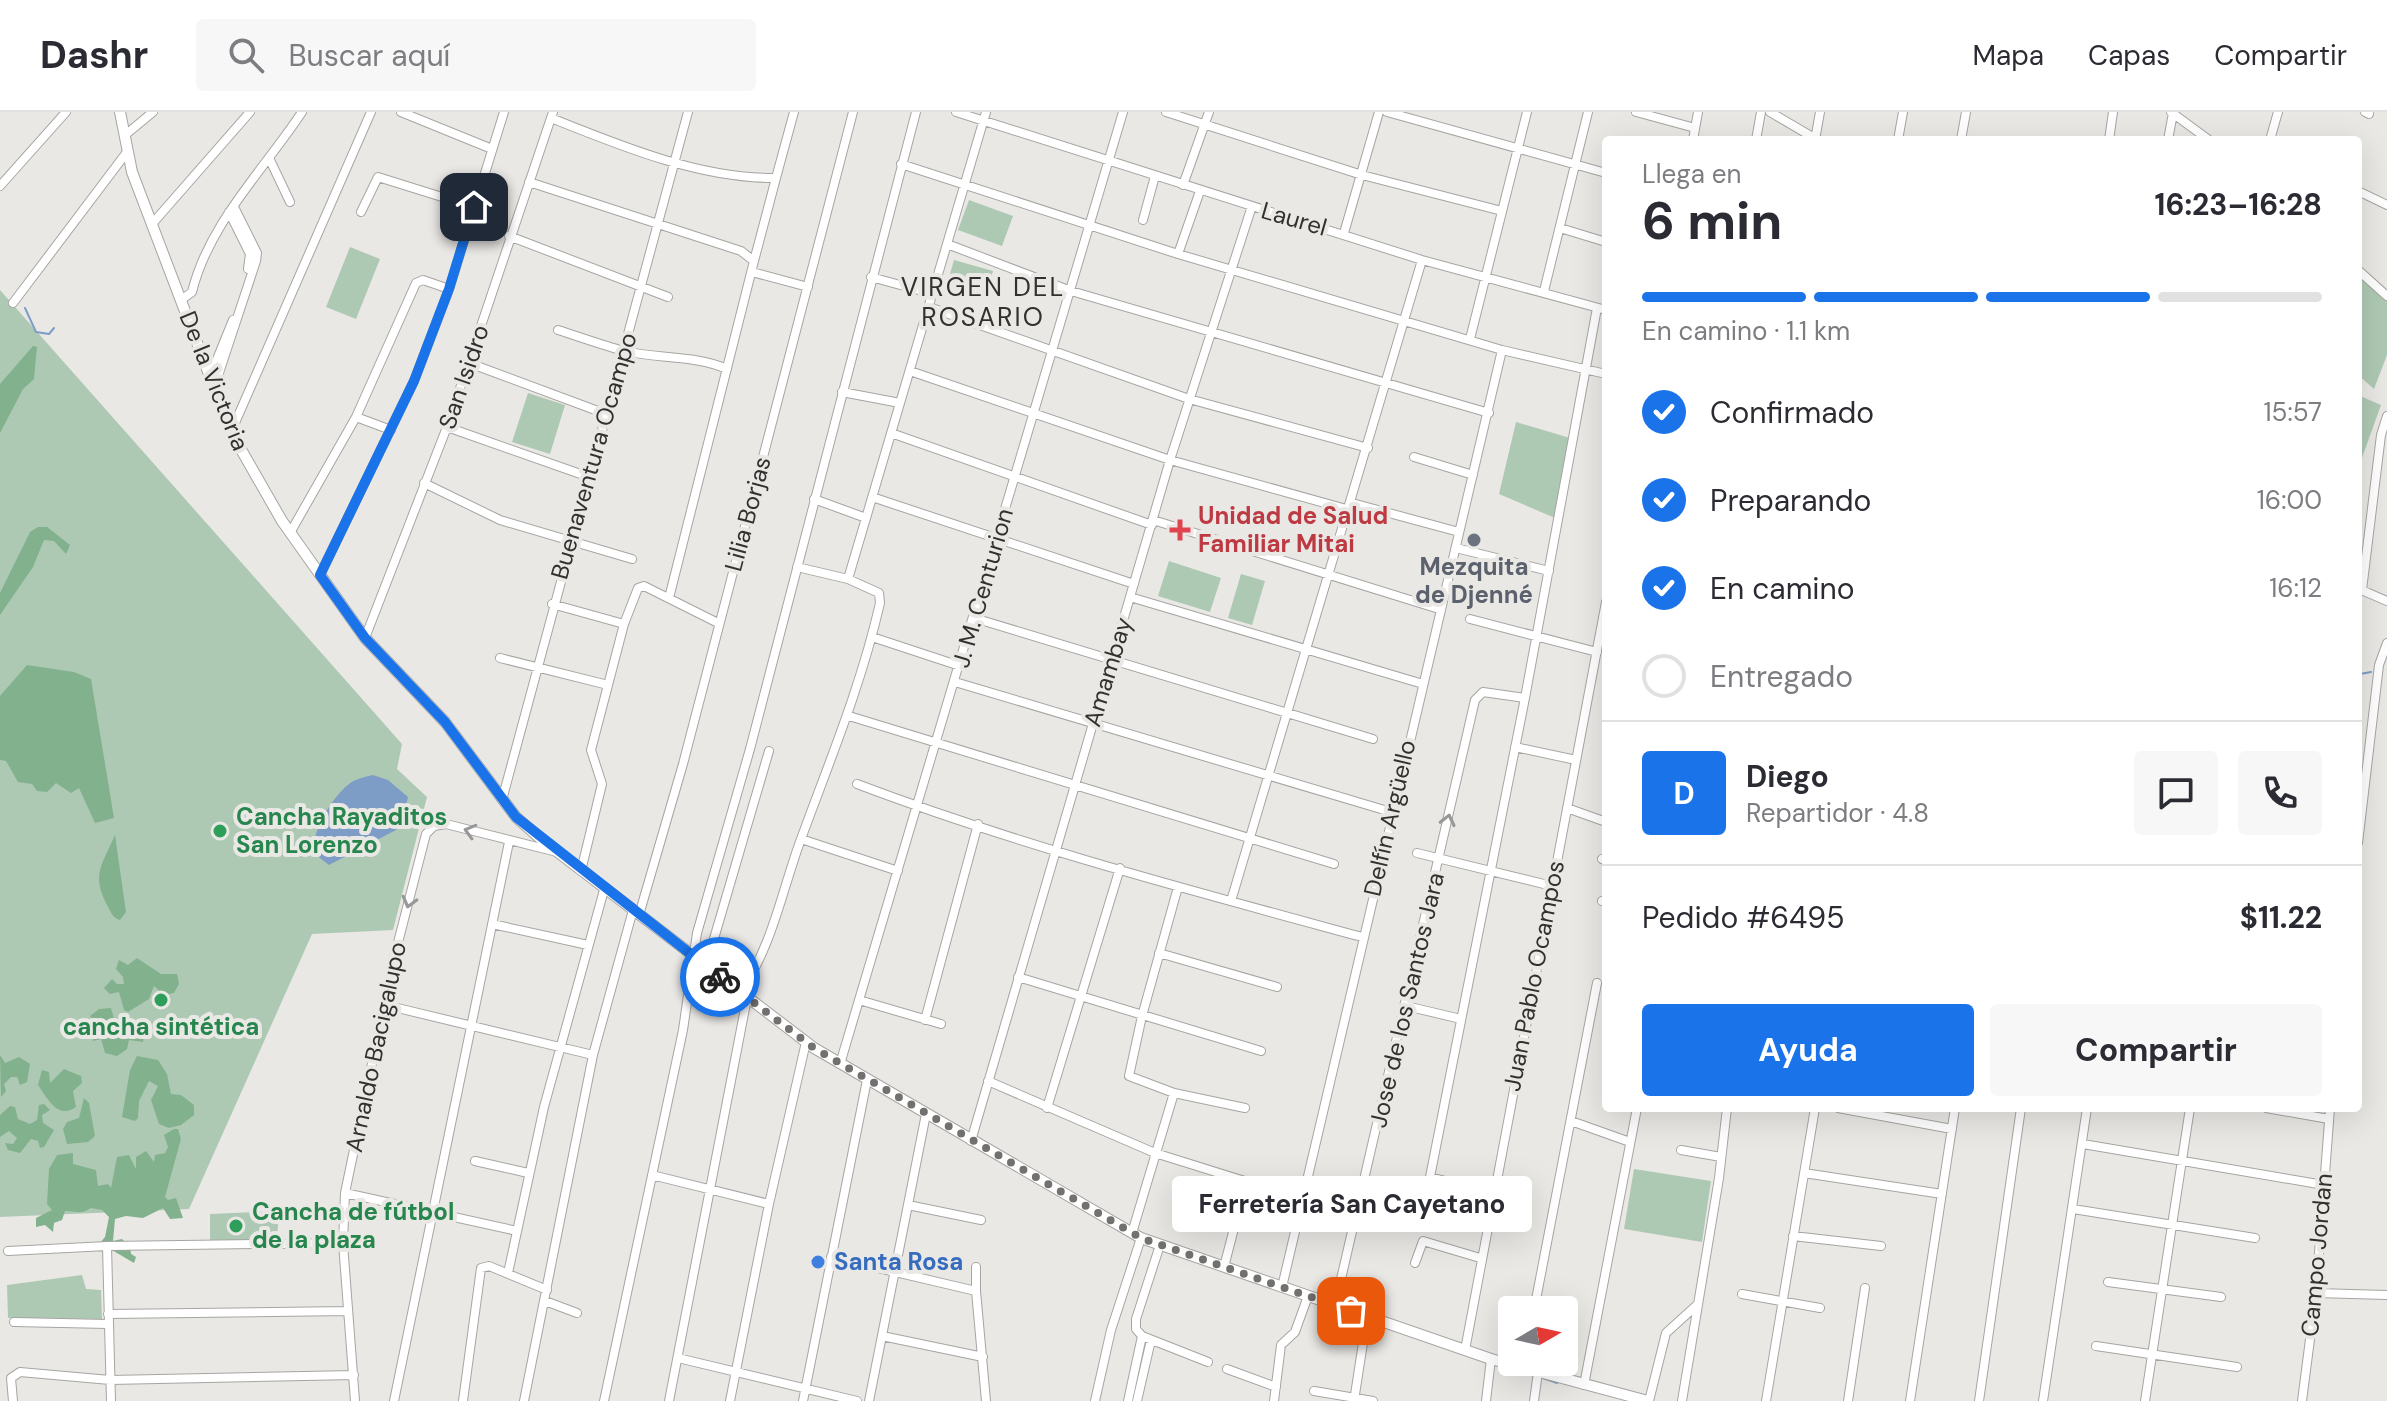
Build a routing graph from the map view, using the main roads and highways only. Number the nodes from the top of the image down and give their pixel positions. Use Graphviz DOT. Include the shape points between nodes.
graph roads {
  1 [pos="120,112"];
  2 [pos="1498,1360"];
  3 [pos="1552,1376"];
  4 [pos="1603,1396"];
  5 [pos="1649,1401"];
  1 -- 2 [label="main road, De la Victoria" via="127,152 231,432 290,533 365,638 445,722 541,844 806,1042 1136,1236"];
  3 -- 4 [label="main road, De la Victoria"];
  4 -- 5 [label="main road, De la Victoria"];
}
